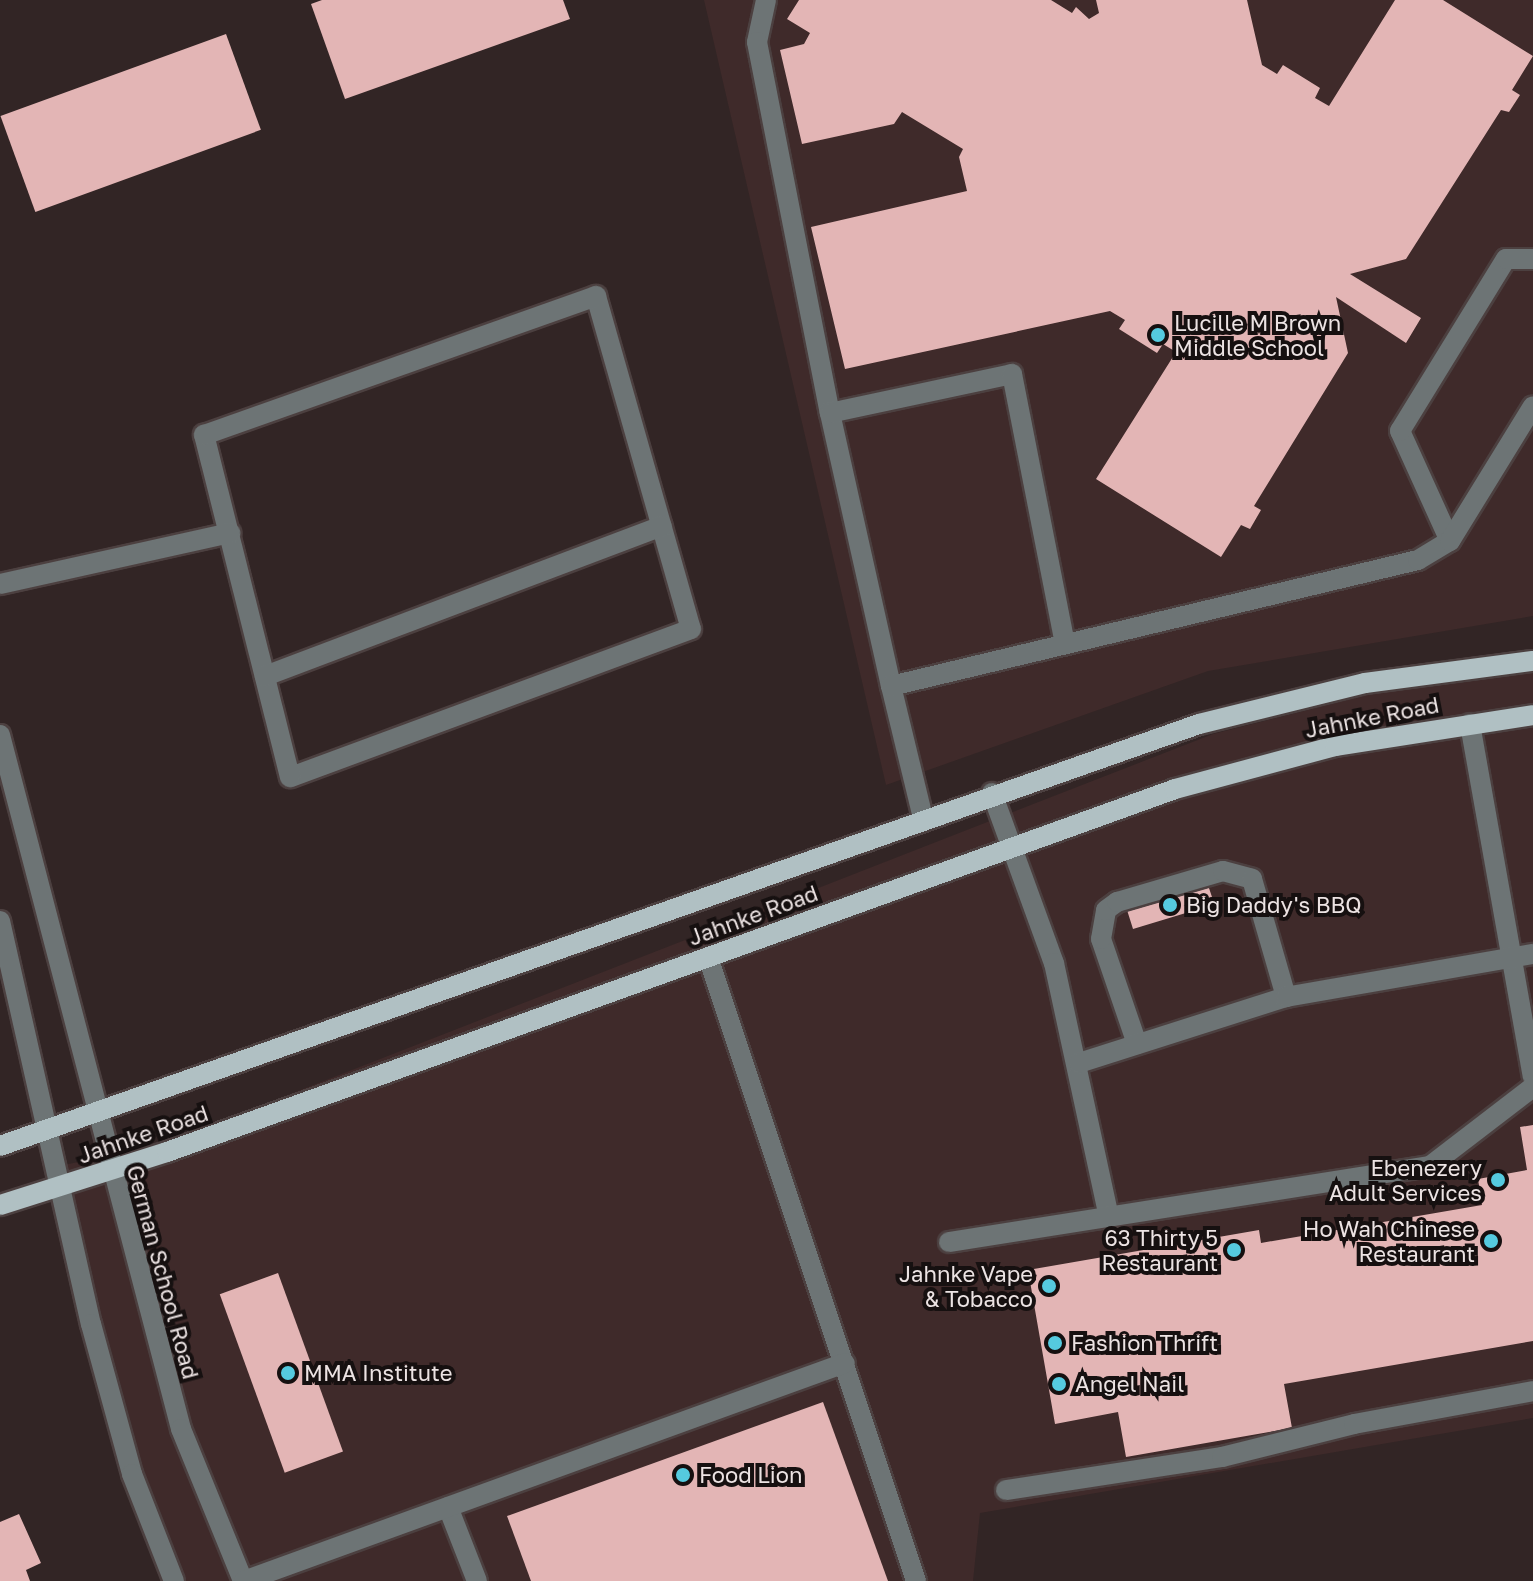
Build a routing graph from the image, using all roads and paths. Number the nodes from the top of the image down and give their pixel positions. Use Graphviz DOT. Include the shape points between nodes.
graph roads {
  1 [pos="766,0"];
  2 [pos="1533,259"];
  3 [pos="1533,406"];
  4 [pos="830,413"];
  5 [pos="662,526"];
  6 [pos="230,533"];
  7 [pos="1450,541"];
  8 [pos="0,584"];
  9 [pos="1065,644"];
  10 [pos="1533,661"];
  11 [pos="265,676"];
  12 [pos="891,686"];
  13 [pos="1533,715"];
  14 [pos="1470,724"];
  15 [pos="0,735"];
  16 [pos="992,793"];
  17 [pos="923,818"];
  18 [pos="1012,847"];
  19 [pos="0,921"];
  20 [pos="1533,954"];
  21 [pos="708,957"];
  22 [pos="1510,958"];
  23 [pos="1286,997"];
  24 [pos="1137,1044"];
  25 [pos="1079,1063"];
  26 [pos="1533,1076"];
  27 [pos="1533,1087"];
  28 [pos="101,1114"];
  29 [pos="47,1132"];
  30 [pos="0,1146"];
  31 [pos="111,1171"];
  32 [pos="57,1188"];
  33 [pos="0,1205"];
  34 [pos="1109,1217"];
  35 [pos="949,1242"];
  36 [pos="845,1363"];
  37 [pos="1533,1391"];
  38 [pos="1006,1490"];
  39 [pos="448,1507"];
  40 [pos="174,1581"];
  41 [pos="244,1581"];
  42 [pos="477,1581"];
  43 [pos="916,1581"];
  1 -- 4 [label="street" via="757,42"];
  2 -- 7 [label="street" via="1506,259 1400,431"];
  3 -- 7 [label="street"];
  4 -- 9 [label="street" via="1012,374"];
  4 -- 12 [label="street"];
  5 -- 6 [label="street" via="596,296 204,435"];
  5 -- 11 [label="street"];
  5 -- 11 [label="street" via="691,629 290,777"];
  6 -- 8 [label="street"];
  6 -- 11 [label="street"];
  7 -- 9 [label="street" via="1418,560"];
  9 -- 12 [label="street"];
  10 -- 16 [label="main road, Jahnke Road" via="1365,683 1254,708"];
  12 -- 17 [label="street"];
  13 -- 14 [label="main road, Jahnke Road"];
  14 -- 18 [label="main road, Jahnke Road" via="1335,746 1228,774"];
  14 -- 22 [label="street"];
  15 -- 28 [label="street, German School Road"];
  16 -- 17 [label="main road, Jahnke Road"];
  16 -- 18 [label="street"];
  17 -- 28 [label="main road, Jahnke Road"];
  18 -- 21 [label="main road, Jahnke Road"];
  18 -- 25 [label="street" via="1054,963"];
  19 -- 29 [label="street" via="36,1063"];
  20 -- 22 [label="street"];
  21 -- 31 [label="main road, Jahnke Road"];
  21 -- 36 [label="street"];
  22 -- 23 [label="street"];
  22 -- 26 [label="street"];
  23 -- 24 [label="street"];
  23 -- 24 [label="street" via="1252,879 1223,871 1117,902 1106,910 1101,939"];
  24 -- 25 [label="street"];
  25 -- 34 [label="street"];
  27 -- 34 [label="street" via="1430,1166"];
  28 -- 29 [label="main road, Jahnke Road"];
  28 -- 31 [label="street, German School Road"];
  29 -- 30 [label="main road, Jahnke Road"];
  29 -- 32 [label="street"];
  31 -- 32 [label="main road, Jahnke Road"];
  31 -- 41 [label="street, German School Road" via="181,1429"];
  32 -- 33 [label="main road, Jahnke Road"];
  32 -- 40 [label="street" via="132,1474"];
  34 -- 35 [label="street"];
  36 -- 39 [label="street"];
  36 -- 43 [label="street"];
  37 -- 38 [label="street" via="1354,1424 1222,1457"];
  39 -- 41 [label="street"];
  39 -- 42 [label="street"];
}
